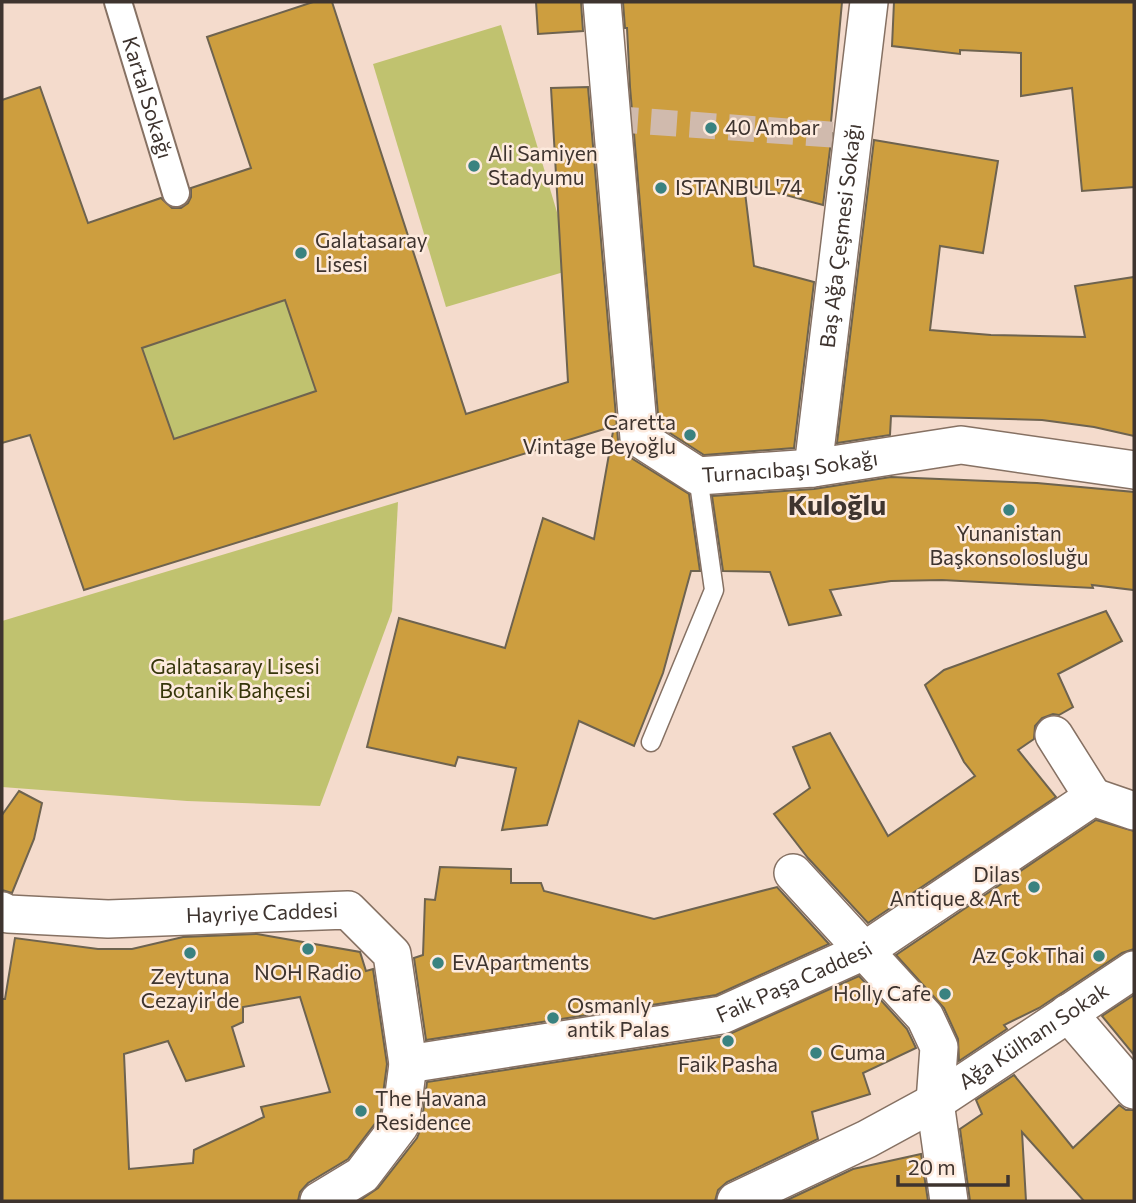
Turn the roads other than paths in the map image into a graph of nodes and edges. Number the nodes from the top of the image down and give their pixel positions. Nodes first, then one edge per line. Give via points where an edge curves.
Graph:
1 (118, 2) edge
2 (602, 2) edge
3 (869, 2) edge
4 (176, 193) dead end
5 (813, 468) junction
6 (1134, 470) edge
7 (698, 475) junction
8 (1054, 735) dead end
9 (651, 742) dead end
10 (1093, 797) junction
11 (1134, 811) edge
12 (793, 873) dead end
13 (2, 911) edge
14 (864, 951) junction
15 (1134, 970) edge
16 (1068, 1013) junction
17 (408, 1064) junction
18 (1134, 1090) edge
19 (935, 1102) junction
20 (319, 1201) edge
21 (736, 1201) edge
22 (948, 1201) edge

1 - 4 street, Kartal Sokağı
2 - 7 street, Turnacıbaşı Sokağı via 639,438
3 - 5 street, Baş Ağa Çeşmesi Sokağı
5 - 6 street, Turnacıbaşı Sokağı via 961,445
5 - 7 street, Turnacıbaşı Sokağı
7 - 9 lane via 714,590
8 - 10 street
10 - 11 street
10 - 14 street, Faik Paşa Caddesi
12 - 14 street
13 - 17 street, Hayriye Caddesi via 108,919 348,910 393,954
14 - 17 street, Faik Paşa Caddesi via 722,1014
14 - 19 street via 925,1017 939,1047
15 - 16 street, Ağa Külhanı Sokak
16 - 18 street
16 - 19 street, Ağa Külhanı Sokak
17 - 20 street, Hayriye Caddesi via 401,1125 362,1175
19 - 21 street, Ağa Külhanı Sokak
19 - 22 street

